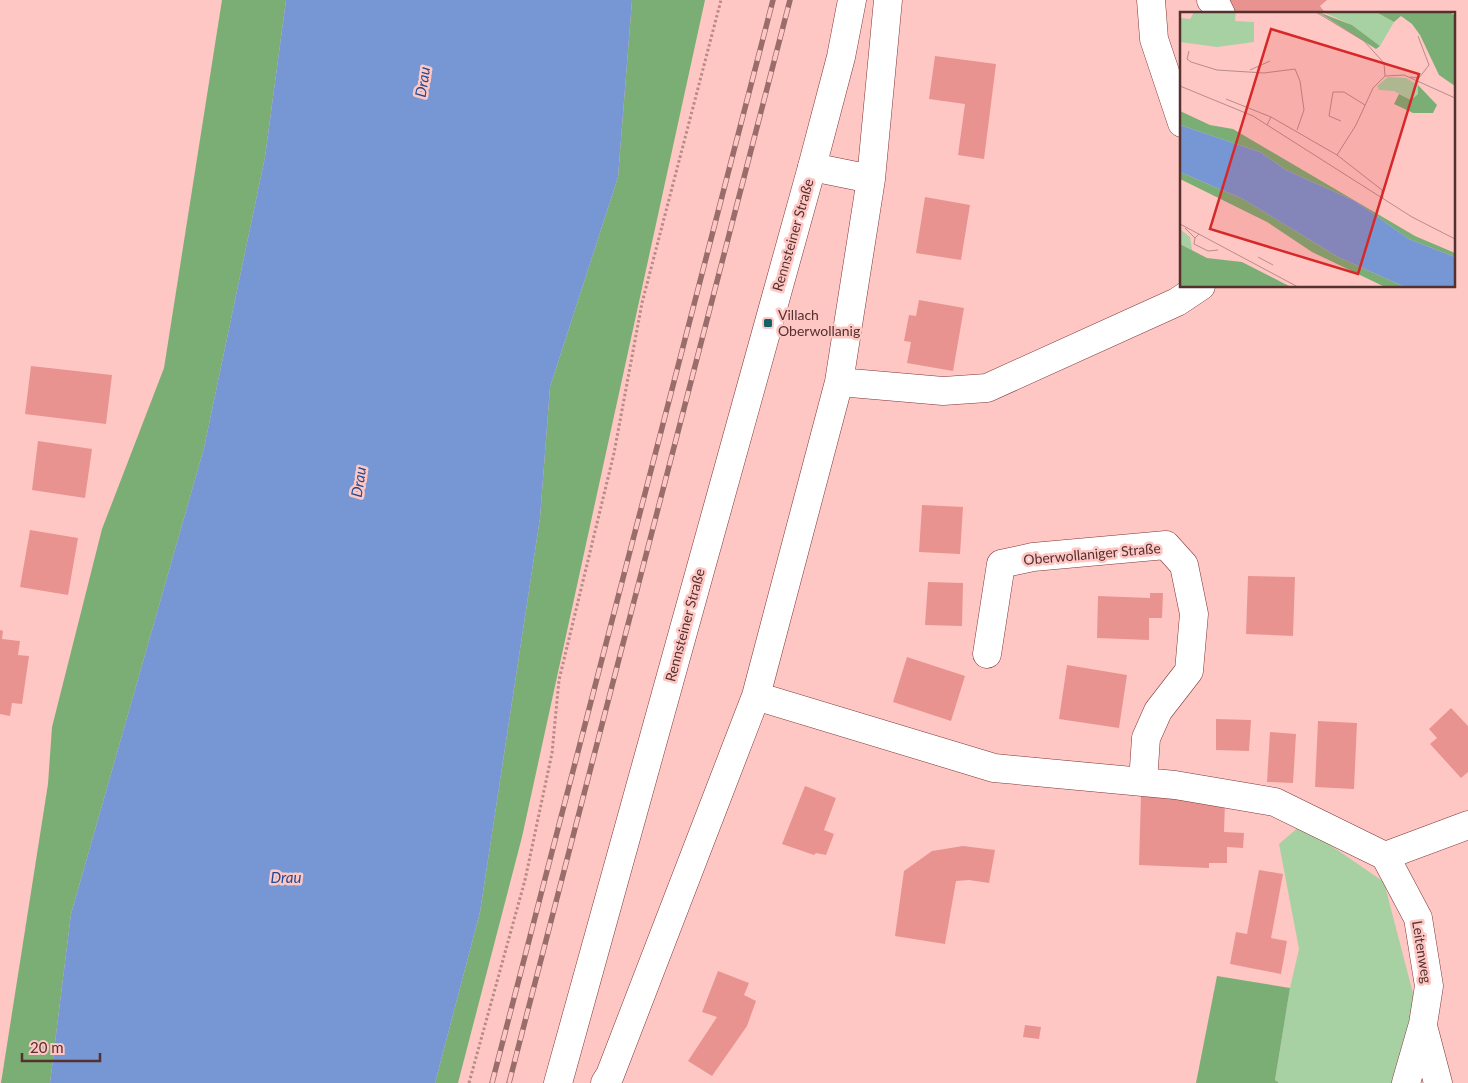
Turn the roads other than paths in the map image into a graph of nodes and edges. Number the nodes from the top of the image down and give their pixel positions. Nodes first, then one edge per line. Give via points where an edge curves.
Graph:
1 (852, 0) edge
2 (888, 0) edge
3 (1150, 0) edge
4 (1210, 0) edge
5 (1220, 12) edge
6 (1180, 117) edge
7 (812, 167) junction
8 (871, 179) junction
9 (1198, 288) edge
10 (839, 382) junction
11 (987, 654) dead end
12 (756, 696) junction
13 (1143, 782) junction
14 (1468, 825) edge
15 (1385, 856) junction
16 (1423, 1024) junction
17 (558, 1083) edge
18 (605, 1083) edge
19 (1406, 1083) edge
20 (1438, 1083) edge

1 - 7 street, Rennsteiner Straße via 841,57
2 - 8 street
3 - 6 street via 1154,39
4 - 5 street
7 - 8 street, Rennsteiner Straße
7 - 17 street, Rennsteiner Straße
8 - 10 street
9 - 10 street via 1177,302 988,388 944,391
10 - 12 street
11 - 13 street, Oberwollaniger Straße via 1001,564 1033,557 1166,545 1184,565 1194,614 1189,671 1158,711 1146,738
12 - 13 street via 994,768
12 - 18 street
13 - 15 street via 1275,802
14 - 15 street
15 - 16 street, Leitenweg via 1418,918 1429,986
16 - 19 street, Leitenweg
16 - 20 street

